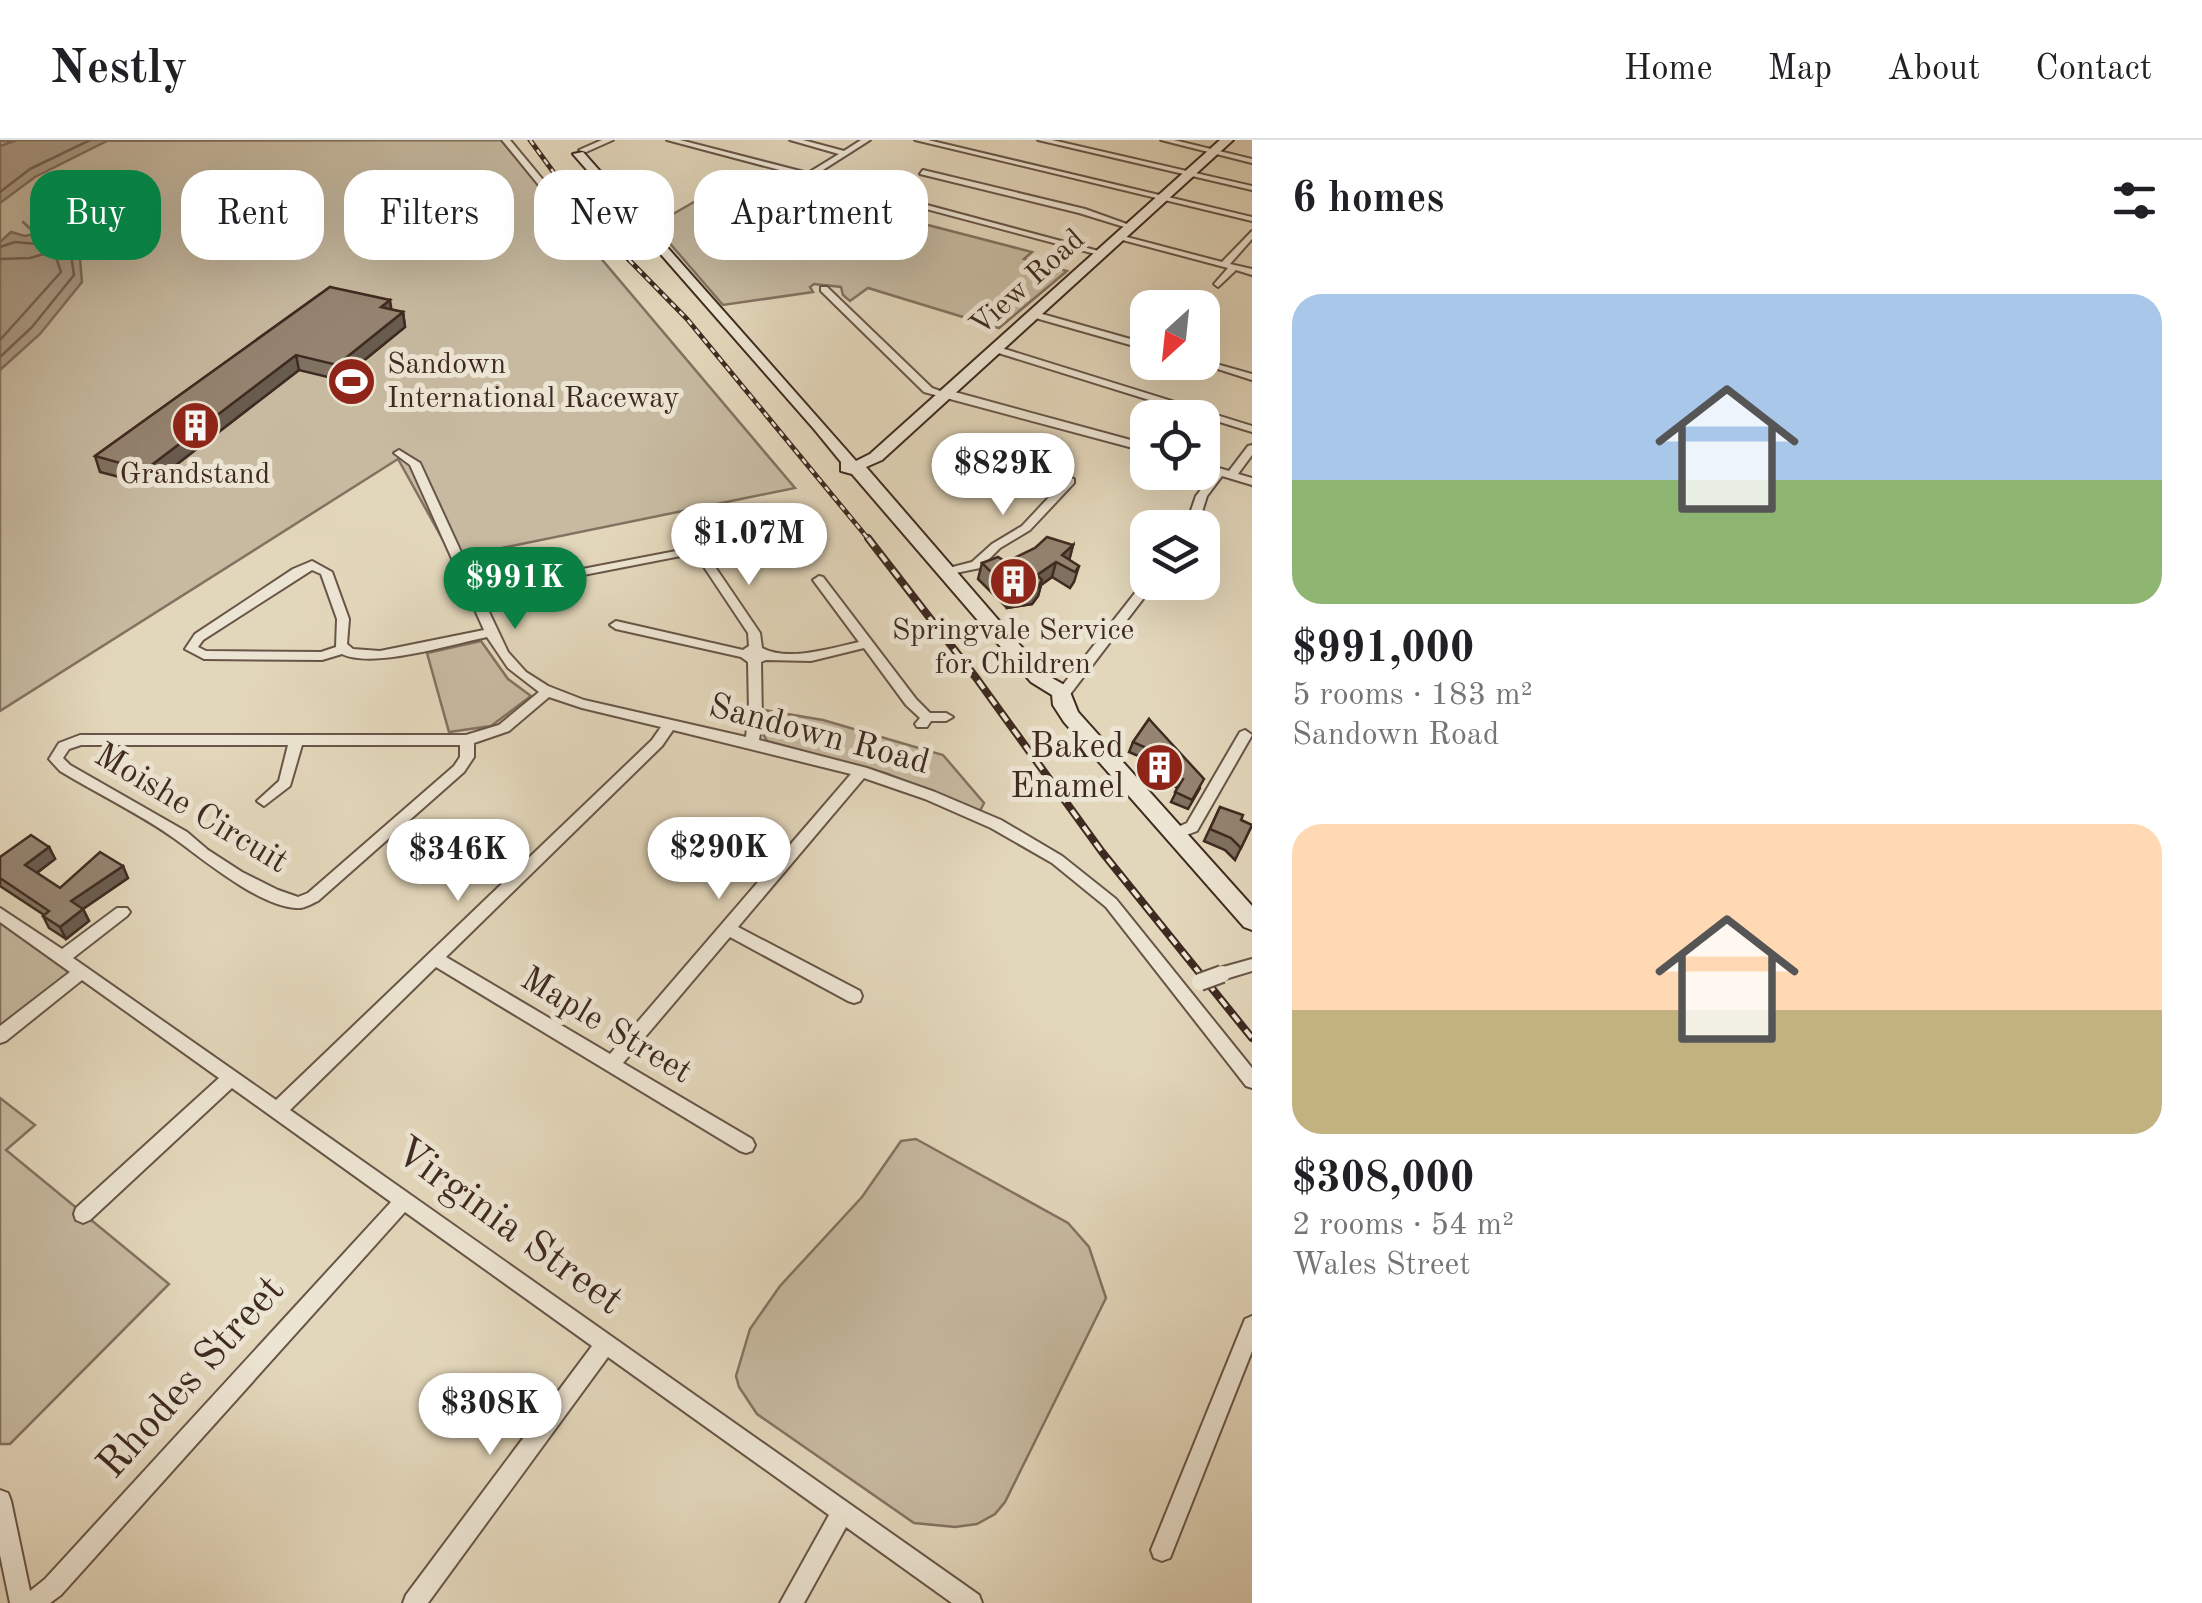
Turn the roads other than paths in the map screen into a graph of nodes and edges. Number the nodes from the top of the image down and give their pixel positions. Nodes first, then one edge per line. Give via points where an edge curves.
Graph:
1 (506, 140) edge
2 (609, 140) edge
3 (670, 140) edge
4 (794, 140) edge
5 (866, 140) edge
6 (919, 140) edge
7 (1042, 140) edge
8 (1165, 140) edge
9 (1227, 140) edge
10 (576, 149) edge
11 (1214, 152) junction
12 (845, 153) junction
13 (1252, 161) edge
14 (786, 170) edge
15 (818, 170) edge
16 (534, 173) edge
17 (928, 173) edge
18 (1189, 174) junction
19 (1252, 188) edge
20 (1162, 198) junction
21 (928, 207) edge
22 (1252, 219) edge
23 (1130, 227) junction
24 (1252, 234) edge
25 (1118, 238) junction
26 (1102, 253) junction
27 (1229, 266) junction
28 (1252, 272) edge
29 (1218, 284) dead end
30 (824, 289) dead end
31 (1034, 315) junction
32 (1130, 342) edge
33 (995, 350) junction
34 (1220, 368) edge
35 (1252, 377) edge
36 (945, 395) junction
37 (1252, 429) edge
38 (1130, 443) edge
39 (1252, 448) edge
40 (400, 452) dead end
41 (857, 466) junction
42 (1220, 472) edge
43 (1226, 474) junction
44 (1070, 481) dead end
45 (1252, 482) edge
46 (1197, 510) edge
47 (798, 526) dead end
48 (697, 552) junction
49 (945, 573) junction
50 (819, 578) dead end
51 (474, 593) junction
52 (1136, 600) edge
53 (612, 624) dead end
54 (492, 632) junction
55 (866, 644) junction
56 (342, 649) junction
57 (755, 655) junction
58 (547, 692) junction
59 (1062, 694) junction
60 (946, 718) dead end
61 (669, 725) junction
62 (1245, 735) dead end
63 (296, 740) junction
64 (467, 740) junction
65 (751, 744) junction
66 (862, 771) junction
67 (264, 801) dead end
68 (1176, 834) junction
69 (122, 912) dead end
70 (0, 914) edge
71 (1252, 921) edge
72 (727, 928) junction
73 (63, 958) junction
74 (435, 958) junction
75 (1252, 965) edge
76 (82, 971) junction
77 (1180, 988) junction
78 (854, 996) dead end
79 (0, 1036) edge
80 (612, 1064) junction
81 (232, 1077) junction
82 (1252, 1081) edge
83 (278, 1110) junction
84 (746, 1145) dead end
85 (404, 1200) junction
86 (83, 1214) dead end
87 (1252, 1326) edge
88 (606, 1344) junction
89 (0, 1501) edge
90 (843, 1512) junction
91 (1162, 1550) dead end
92 (21, 1603) edge
93 (32, 1603) edge
94 (414, 1603) edge
95 (791, 1603) edge
96 (971, 1603) edge

1 - 16 street
2 - 10 street
3 - 14 street
4 - 12 street
5 - 12 street
6 - 20 street
7 - 18 street
8 - 11 street
9 - 11 main road, View Road
10 - 41 main road
11 - 13 street
11 - 18 main road, View Road
12 - 15 street
17 - 23 street
18 - 19 street
18 - 20 main road, View Road
20 - 22 street
20 - 23 main road, View Road
21 - 26 street
23 - 25 main road, View Road
24 - 27 street
25 - 26 main road, View Road
25 - 27 street
26 - 31 main road, View Road
27 - 28 street
27 - 29 street
30 - 36 street via 928,390
31 - 32 street
31 - 33 main road, View Road
33 - 36 main road, View Road
33 - 37 street
34 - 35 street
36 - 38 street
36 - 41 main road, View Road
39 - 43 street
40 - 51 street, Sandown Road via 415,463
41 - 49 main road
42 - 43 street
43 - 45 street
43 - 46 street
44 - 49 street via 1026,528 976,564
47 - 48 street
48 - 51 street
48 - 57 street via 754,633
49 - 59 main road via 1040,680
50 - 55 street
51 - 54 street, Sandown Road
52 - 59 street
53 - 57 street
54 - 56 street via 380,655
54 - 58 street, Sandown Road via 510,665
55 - 57 street via 811,657
55 - 60 street via 924,721
56 - 56 street via 343,619 326,572 312,566 192,646 204,655 322,656
57 - 65 street via 759,716
58 - 61 street, Sandown Road
58 - 64 street, Moishe Circuit via 504,728
59 - 68 main road via 1072,717
61 - 65 street, Sandown Road
61 - 74 street
62 - 68 street via 1192,827
63 - 64 street, Moishe Circuit
63 - 64 street, Moishe Circuit via 80,740 64,746 56,759 246,882 299,903 460,769
63 - 67 street via 285,783
65 - 66 street, Sandown Road
66 - 72 street
66 - 77 street, Sandown Road via 976,816 1084,880
68 - 71 main road
69 - 73 street
70 - 73 street, Virginia Street
72 - 78 street
72 - 80 street
73 - 76 street, Virginia Street
74 - 80 street, Maple Street
74 - 83 street
75 - 77 street, bridge
76 - 79 street
76 - 81 street, Virginia Street
77 - 82 street, Sandown Road
80 - 84 street, Maple Street
81 - 83 street, Virginia Street
81 - 86 street
83 - 85 street, Virginia Street
85 - 88 street, Virginia Street
85 - 93 street, Rhodes Street
87 - 91 street
88 - 90 street, Virginia Street
88 - 94 street
89 - 92 street
90 - 95 street
90 - 96 street, Virginia Street

